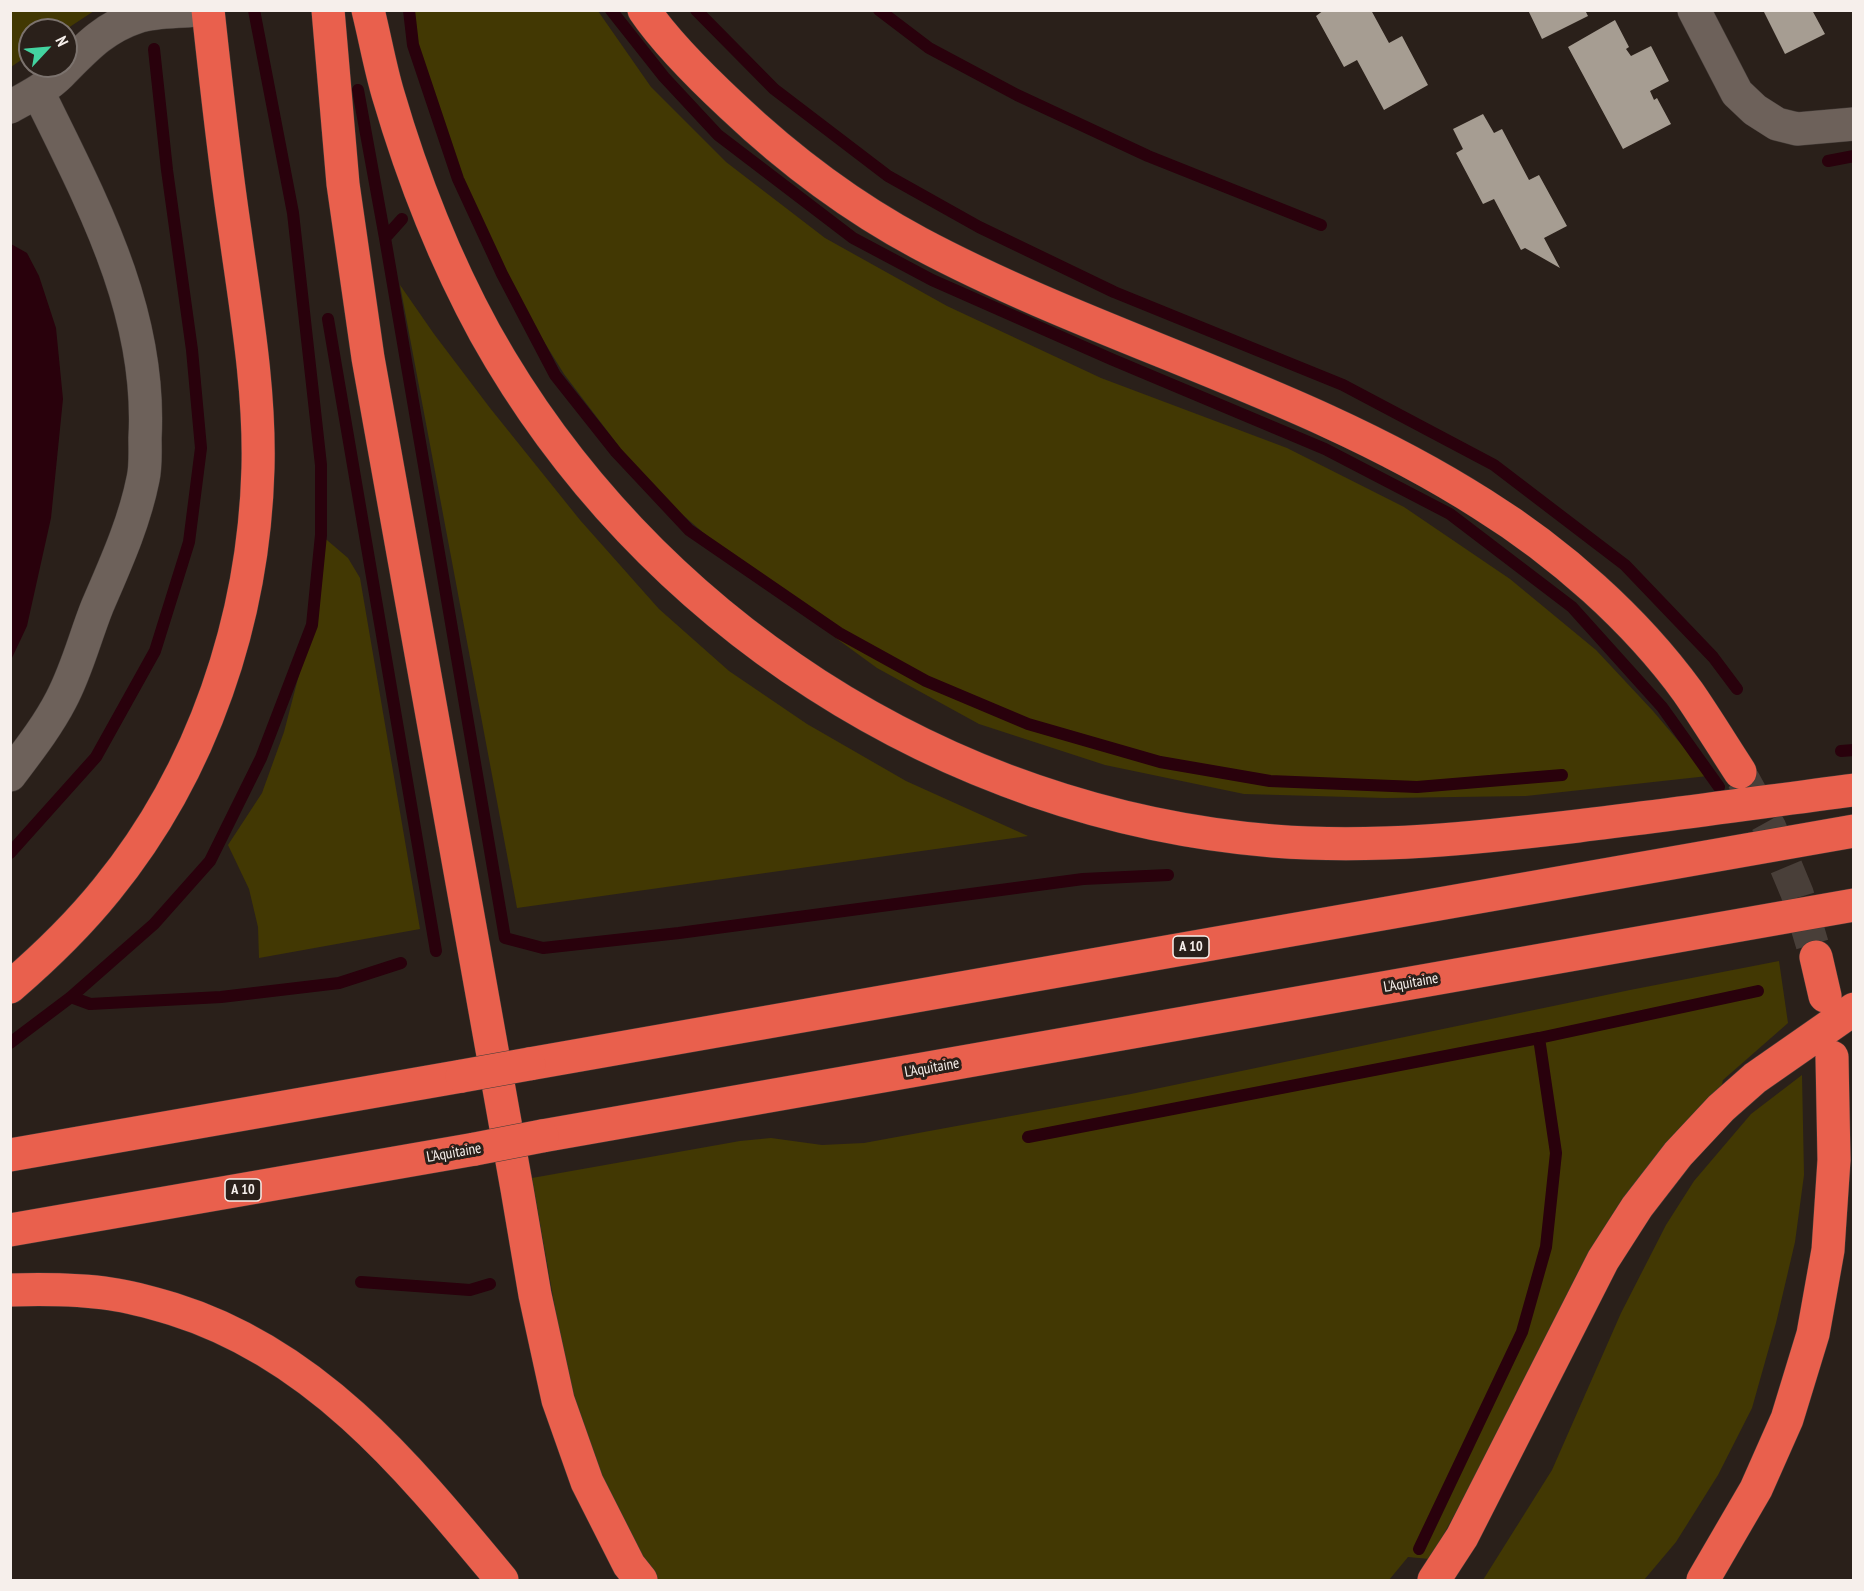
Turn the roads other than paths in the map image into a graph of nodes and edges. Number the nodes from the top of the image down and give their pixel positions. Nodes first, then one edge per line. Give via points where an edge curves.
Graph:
1 (196, 10) edge
2 (208, 10) edge
3 (328, 10) edge
4 (368, 10) edge
5 (644, 10) edge
6 (1694, 10) edge
7 (24, 100) edge
8 (1854, 124) edge
9 (1740, 772) tunnel mouth
10 (10, 775) edge
11 (1854, 790) edge
12 (1854, 831) edge
13 (1854, 905) edge
14 (1816, 957) tunnel mouth
15 (10, 987) edge
16 (1839, 1003) edge
17 (1832, 1057) dead end
18 (10, 1155) edge
19 (10, 1230) edge
20 (10, 1290) edge
21 (501, 1581) edge
22 (640, 1581) edge
23 (1434, 1581) edge
24 (1703, 1581) edge

1 - 7 street via 139,16 115,26 94,39 59,75
2 - 15 highway via 256,402 254,535 243,598 225,668 205,723 156,820 107,889 53,949
3 - 22 highway via 343,184 368,358 535,1295 558,1400 587,1482
4 - 11 highway via 386,91 414,175 446,252 484,331 525,399 569,459 631,531 741,632 804,678 908,738 1044,795 1117,816 1191,832 1274,841 1414,843 1488,837
5 - 9 highway via 706,82 771,143 843,197 917,242 1008,287 1346,429 1420,466 1544,546 1645,640 1686,691
6 - 8 street via 1737,93 1755,110 1777,124 1797,129
7 - 10 street via 87,192 115,258 142,357 147,407 144,477 132,525 61,700
12 - 18 highway, A 10, bridge
13 - 19 highway, L'Aquitaine / A 10, bridge
14 - 16 highway
16 - 23 highway via 1721,1108 1678,1154 1637,1207 1603,1260 1462,1537
17 - 24 highway via 1834,1171 1828,1250 1813,1334 1787,1419 1756,1489
20 - 21 highway via 101,1293 143,1301 200,1318 259,1346 309,1378 391,1451

